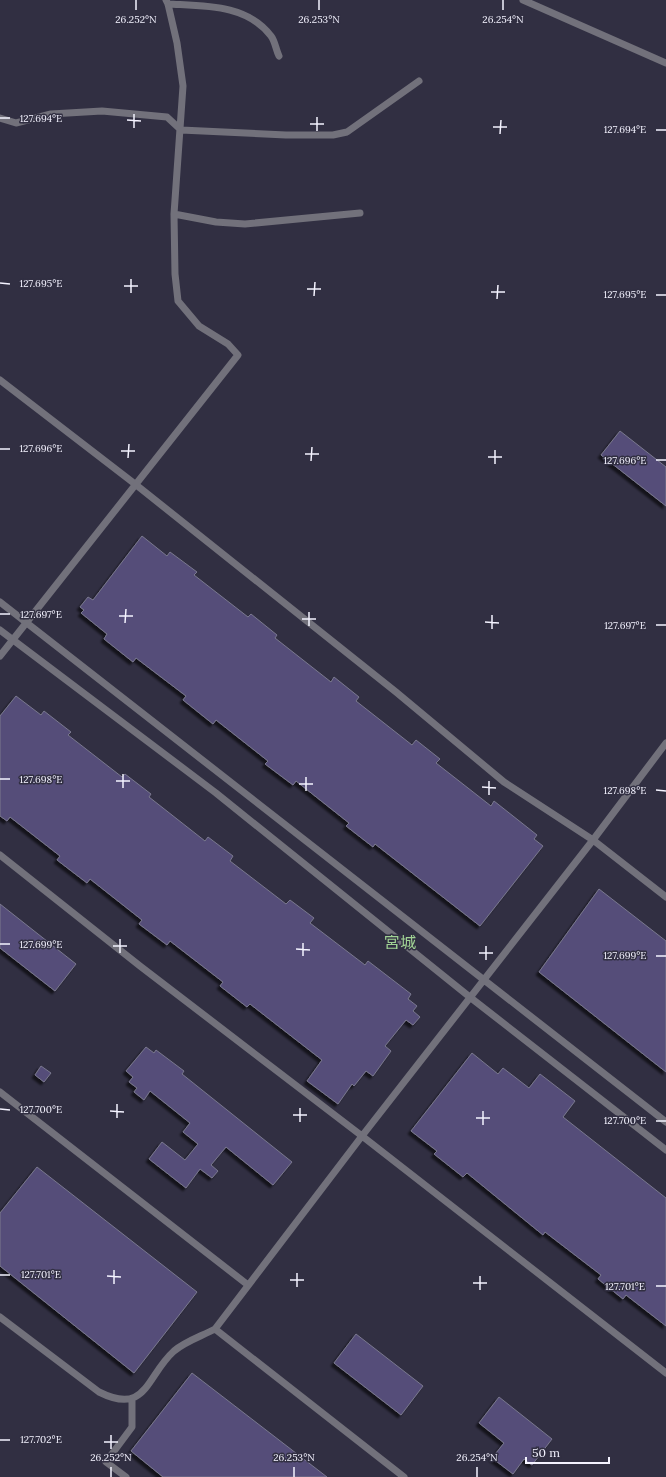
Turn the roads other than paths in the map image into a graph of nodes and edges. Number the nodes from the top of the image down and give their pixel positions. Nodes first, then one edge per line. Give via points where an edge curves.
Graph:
1 (523, 0) edge
2 (167, 2) edge
3 (279, 56) dead end
4 (666, 63) edge
5 (419, 81) dead end
6 (0, 118) edge
7 (181, 130) junction
8 (360, 213) dead end
9 (174, 214) junction
10 (0, 380) edge
11 (135, 484) junction
12 (0, 602) edge
13 (26, 622) junction
14 (0, 630) edge
15 (12, 640) junction
16 (0, 656) edge
17 (666, 743) edge
18 (593, 840) junction
19 (0, 854) edge
20 (666, 897) edge
21 (484, 981) junction
22 (471, 998) junction
23 (0, 1092) edge
24 (666, 1122) edge
25 (362, 1136) junction
26 (666, 1150) edge
27 (248, 1285) junction
28 (0, 1316) edge
29 (215, 1329) junction
30 (666, 1373) edge
31 (132, 1399) junction
32 (126, 1477) edge
33 (404, 1477) edge

1 - 4 lane
2 - 3 lane via 218,6 254,19 272,37
2 - 7 lane via 177,43 183,86
5 - 7 lane via 347,132 333,135
6 - 7 lane via 16,123 51,114 102,111 167,117
7 - 9 lane
8 - 9 lane via 245,224 216,222
9 - 11 lane via 178,301 199,326 228,344 238,356
10 - 11 lane
11 - 13 lane
11 - 18 lane via 396,692 504,782
12 - 13 lane
13 - 15 lane
13 - 21 lane
14 - 15 lane
15 - 16 lane
15 - 22 lane via 216,793
17 - 18 lane
18 - 20 lane
18 - 21 lane
19 - 25 lane via 146,971
21 - 22 lane
21 - 24 lane
22 - 25 lane
22 - 26 lane
23 - 27 lane
25 - 27 lane
25 - 30 lane
27 - 29 lane
28 - 31 lane via 99,1392 115,1400
29 - 31 lane via 185,1343 173,1352 143,1391
29 - 33 lane
31 - 32 lane via 132,1427 106,1462

